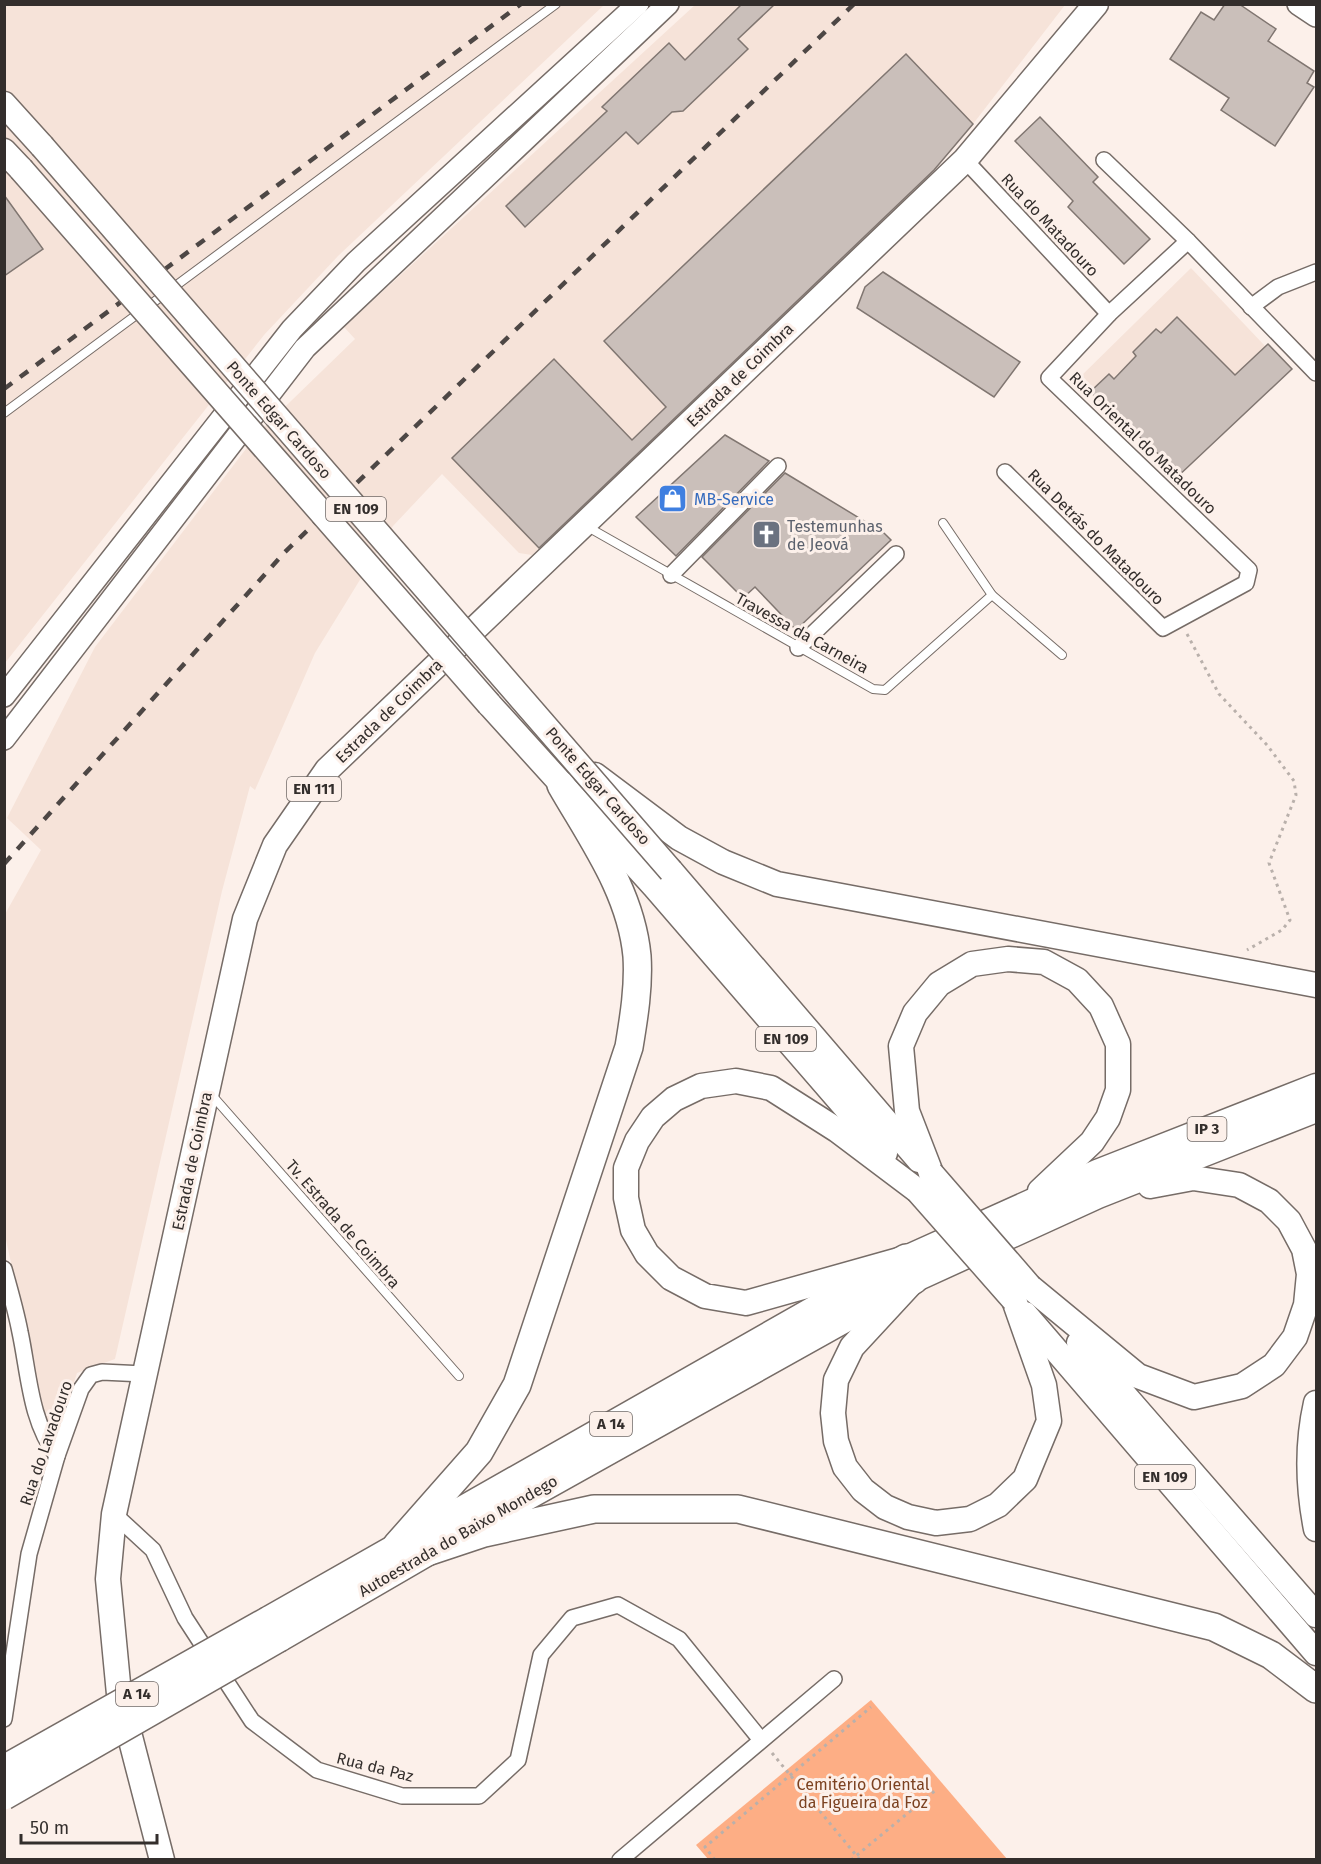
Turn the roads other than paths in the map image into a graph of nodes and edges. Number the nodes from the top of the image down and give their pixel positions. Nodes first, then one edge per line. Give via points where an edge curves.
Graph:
1 (556, 4) edge
2 (638, 4) edge
3 (668, 4) edge
4 (1096, 4) edge
5 (1298, 4) edge
6 (1317, 16) edge
7 (4, 104) edge
8 (4, 151) edge
9 (965, 160) junction
10 (1104, 160) dead end
11 (1188, 241) junction
12 (1317, 272) edge
13 (1251, 307) junction
14 (1109, 314) junction
15 (1317, 373) edge
16 (4, 413) edge
17 (778, 466) dead end
18 (1005, 472) dead end
19 (943, 523) dead end
20 (584, 525) junction
21 (896, 554) dead end
22 (1249, 570) joint
23 (670, 575) junction
24 (992, 595) junction
25 (798, 648) junction
26 (1062, 655) dead end
27 (4, 696) edge
28 (4, 739) edge
29 (579, 763) junction
30 (561, 785) junction
31 (663, 879) junction
32 (1317, 985) edge
33 (1317, 1086) edge
34 (207, 1090) junction
35 (1317, 1110) edge
36 (924, 1182) junction
37 (1098, 1196) junction
38 (1029, 1202) junction
39 (4, 1269) edge
40 (910, 1269) junction
41 (1022, 1294) junction
42 (144, 1374) junction
43 (459, 1376) dead end
44 (1317, 1403) edge
45 (57, 1456) junction
46 (114, 1514) junction
47 (1317, 1528) edge
48 (398, 1545) junction
49 (427, 1552) junction
50 (1317, 1615) edge
51 (274, 1629) junction
52 (1317, 1653) edge
53 (834, 1678) dead end
54 (1317, 1689) edge
55 (4, 1719) edge
56 (761, 1740) junction
57 (4, 1769) edge
58 (4, 1796) edge
59 (162, 1860) edge
60 (620, 1860) edge

1 - 16 lane
2 - 27 main road via 356,262 292,329
3 - 28 main road via 305,348
4 - 9 main road, Estrada de Coimbra / EN 111
5 - 6 main road
7 - 29 main road, Ponte Edgar Cardoso / EN 109, bridge
8 - 30 main road, Ponte Edgar Cardoso / EN 109, bridge
9 - 14 street, Rua do Matadouro
9 - 20 main road, Estrada de Coimbra / EN 111
10 - 11 street
11 - 13 street
11 - 14 street
12 - 13 street via 1278,287
13 - 15 street
14 - 22 street, Rua Oriental do Matadouro via 1049,378
17 - 23 street
18 - 22 street, Rua Detrás do Matadouro via 1163,628 1246,583
19 - 24 lane
20 - 23 lane, Travessa da Carneira
20 - 34 main road, Estrada de Coimbra / EN 111 via 327,770 275,845 245,919
21 - 25 street
23 - 25 lane, Travessa da Carneira
24 - 25 lane, Travessa da Carneira via 885,690 873,689
24 - 26 lane
29 - 31 main road, Ponte Edgar Cardoso / EN 109, bridge
29 - 32 main road, bridge via 679,838 723,862 777,884
30 - 31 main road, Ponte Edgar Cardoso / EN 109
30 - 48 highway via 618,885 631,920 637,957 629,1047 517,1385 478,1452
31 - 36 main road, EN 109
33 - 38 main road, IP 3
34 - 42 main road, Estrada de Coimbra / EN 111
34 - 43 lane, Tv. Estrada de Coimbra
35 - 37 main road, IP 3
36 - 38 main road via 907,1111 901,1046 915,1013 939,984 972,964 1008,959 1044,962 1077,980 1101,1006 1118,1044 1118,1090 1108,1118 1092,1142
36 - 40 main road via 771,1088 736,1081 701,1086 674,1099 653,1118 637,1141 626,1168 626,1198 633,1230 647,1254 671,1278 705,1296 746,1303
36 - 41 main road, EN 109, bridge
37 - 40 main road, IP 3
37 - 41 main road via 1193,1178 1239,1185 1269,1201 1289,1221 1304,1249 1307,1266 1306,1305 1295,1337 1274,1365 1242,1386 1194,1397 1138,1376
38 - 40 main road, IP 3
39 - 45 street via 44,1440
40 - 41 main road via 852,1347 836,1380 833,1413 836,1441 845,1467 863,1490 893,1510 936,1523 970,1519 998,1505 1025,1479 1049,1421
40 - 48 highway, Autoestrada do Baixo Mondego / A 14
40 - 49 highway, Autoestrada do Baixo Mondego / A 14
41 - 50 main road, EN 109
41 - 52 main road, EN 109
42 - 45 street, Rua do Lavadouro via 114,1371 91,1375 81,1389
42 - 46 main road, Estrada de Coimbra / EN 111
44 - 47 main road via 1310,1432 1312,1508
45 - 55 street, Rua do Lavadouro via 29,1554
46 - 56 street, Rua da Paz via 153,1550 185,1618 252,1721 317,1770 402,1796 479,1796 518,1760 541,1655 572,1618 618,1605 679,1639
46 - 59 main road, Estrada de Coimbra / EN 111 via 108,1579 119,1694
48 - 51 highway, Autoestrada do Baixo Mondego / A 14
49 - 51 highway, Autoestrada do Baixo Mondego / A 14
49 - 54 highway via 484,1533 594,1509 738,1509 1214,1627 1271,1655
51 - 57 highway, Autoestrada do Baixo Mondego / A 14, bridge
51 - 58 highway, Autoestrada do Baixo Mondego / A 14, bridge
53 - 56 street
56 - 60 street

